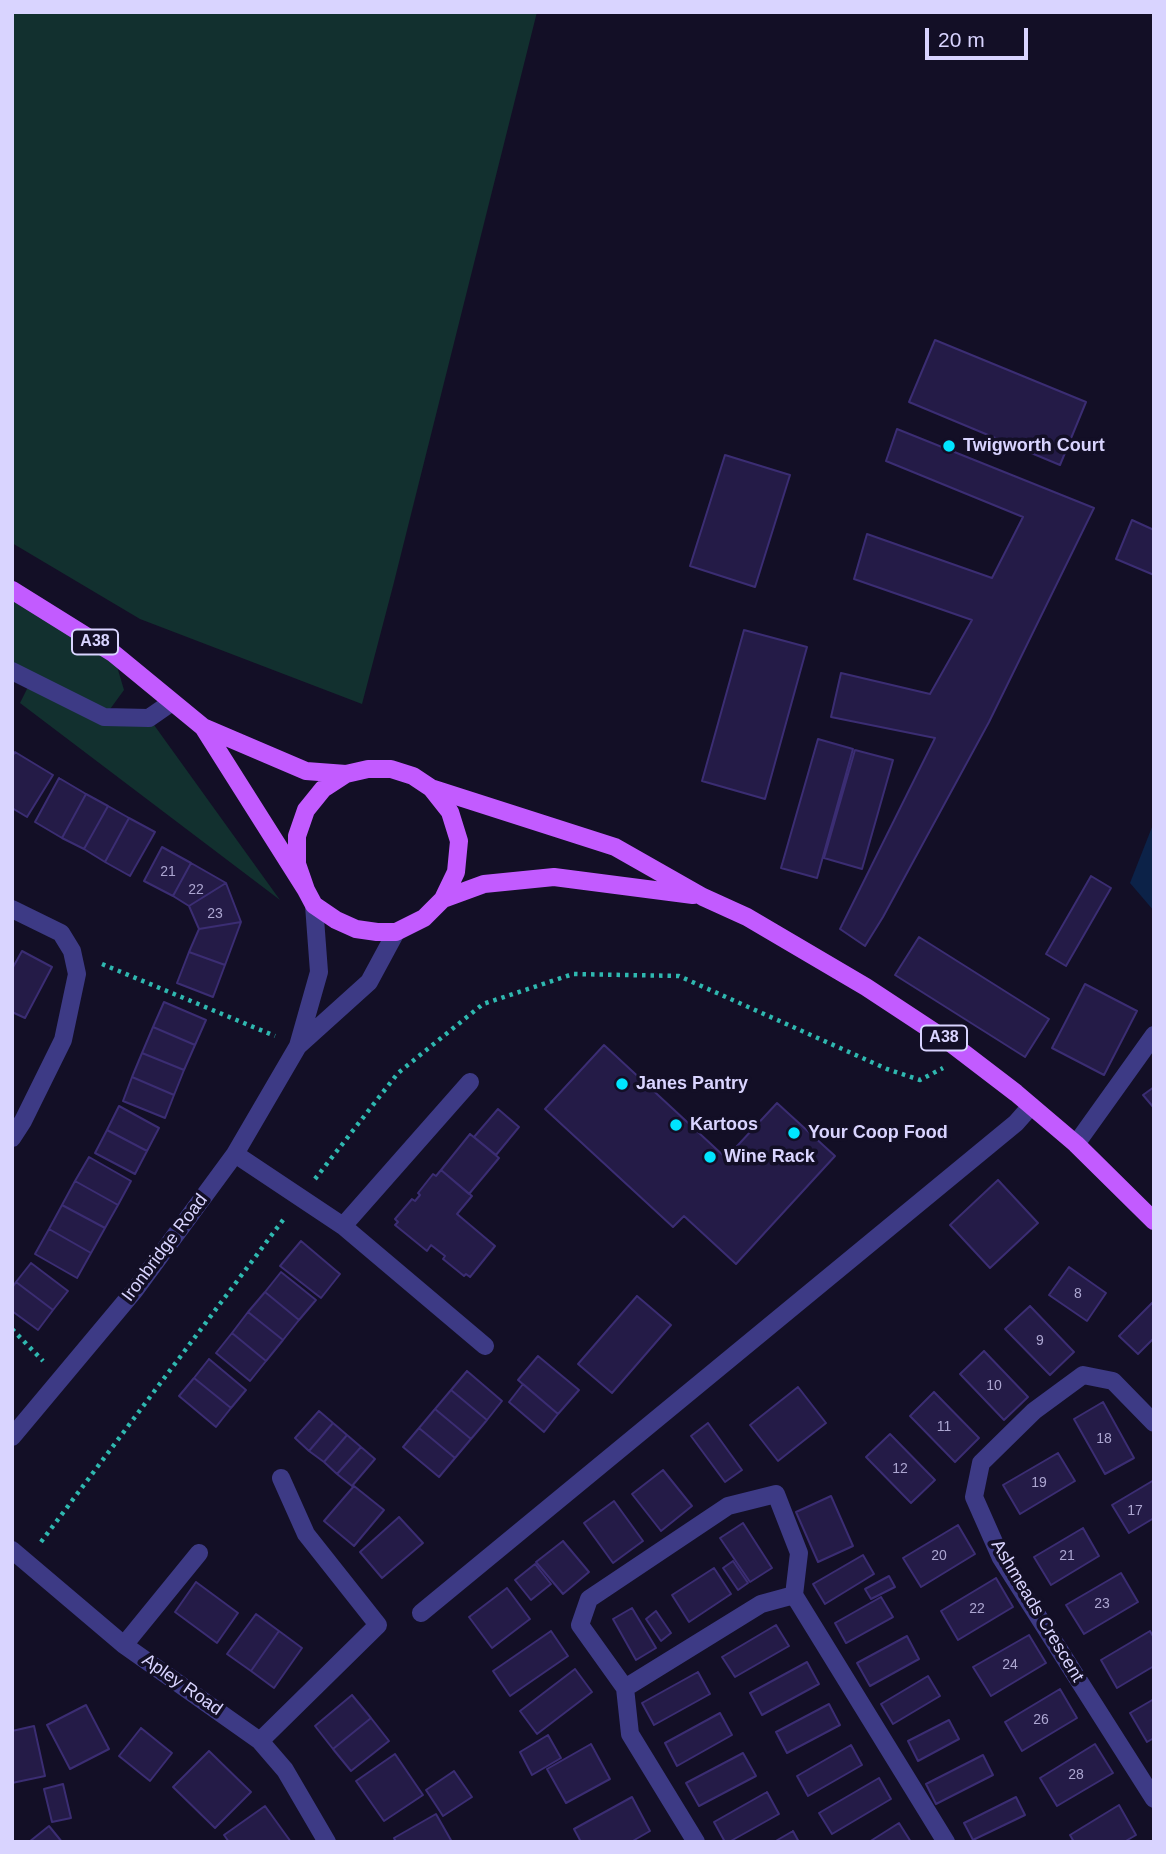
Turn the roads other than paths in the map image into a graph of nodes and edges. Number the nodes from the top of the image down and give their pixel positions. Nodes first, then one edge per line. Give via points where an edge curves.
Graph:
1 (12, 590) edge
2 (12, 671) edge
3 (172, 702) junction
4 (203, 727) junction
5 (346, 774) junction
6 (432, 789) junction
7 (703, 897) junction
8 (310, 898) junction
9 (443, 899) junction
10 (12, 909) edge
11 (396, 932) junction
12 (1154, 1035) edge
13 (298, 1046) junction
14 (470, 1082) dead end
15 (1031, 1106) junction
16 (12, 1138) edge
17 (1076, 1144) junction
18 (235, 1154) junction
19 (1154, 1221) edge
20 (342, 1226) junction
21 (485, 1346) dead end
22 (1154, 1423) edge
23 (12, 1437) edge
24 (281, 1478) dead end
25 (12, 1549) edge
26 (199, 1553) dead end
27 (794, 1595) junction
28 (421, 1613) dead end
29 (124, 1644) junction
30 (625, 1688) junction
31 (260, 1741) junction
32 (1154, 1800) edge
33 (327, 1842) edge
34 (696, 1842) edge
35 (946, 1842) edge

1 - 3 main road, A38 via 113,653
2 - 3 street via 104,717 149,718
3 - 4 main road, A38
4 - 5 main road, A38 via 306,771
4 - 8 main road, A38
5 - 6 main road, A38 via 368,768 391,769
5 - 8 main road, A38 via 323,789 306,810 297,836 297,864
6 - 7 main road, A38 via 615,847
6 - 9 main road, A38 via 450,812 459,841 456,872
7 - 9 main road, A38 via 554,877 484,884
7 - 15 main road, A38 via 747,917 866,987 948,1041
8 - 11 main road, A38 via 355,929
8 - 13 street, Ironbridge Road via 319,972
9 - 11 main road, A38 via 424,918
10 - 16 street via 61,933 72,951 77,974 64,1040
11 - 13 street, Ironbridge Road via 369,982
12 - 17 street
13 - 18 street, Ironbridge Road
14 - 20 street
15 - 17 main road, A38
15 - 28 street via 1006,1132
17 - 19 main road, A38
18 - 20 street
18 - 23 street, Ironbridge Road via 135,1290
20 - 21 street
22 - 32 street, Ashmeads Crescent via 1113,1381 1083,1375 1034,1411 981,1463 974,1497 1001,1558
24 - 31 street via 306,1534 378,1625
25 - 29 street, Apley Road
26 - 29 street
27 - 30 street via 761,1604
27 - 30 street via 799,1553 776,1494 728,1506 589,1599 580,1625
27 - 35 street
29 - 31 street, Apley Road
30 - 34 street via 630,1734
31 - 33 street, Apley Road via 285,1770

